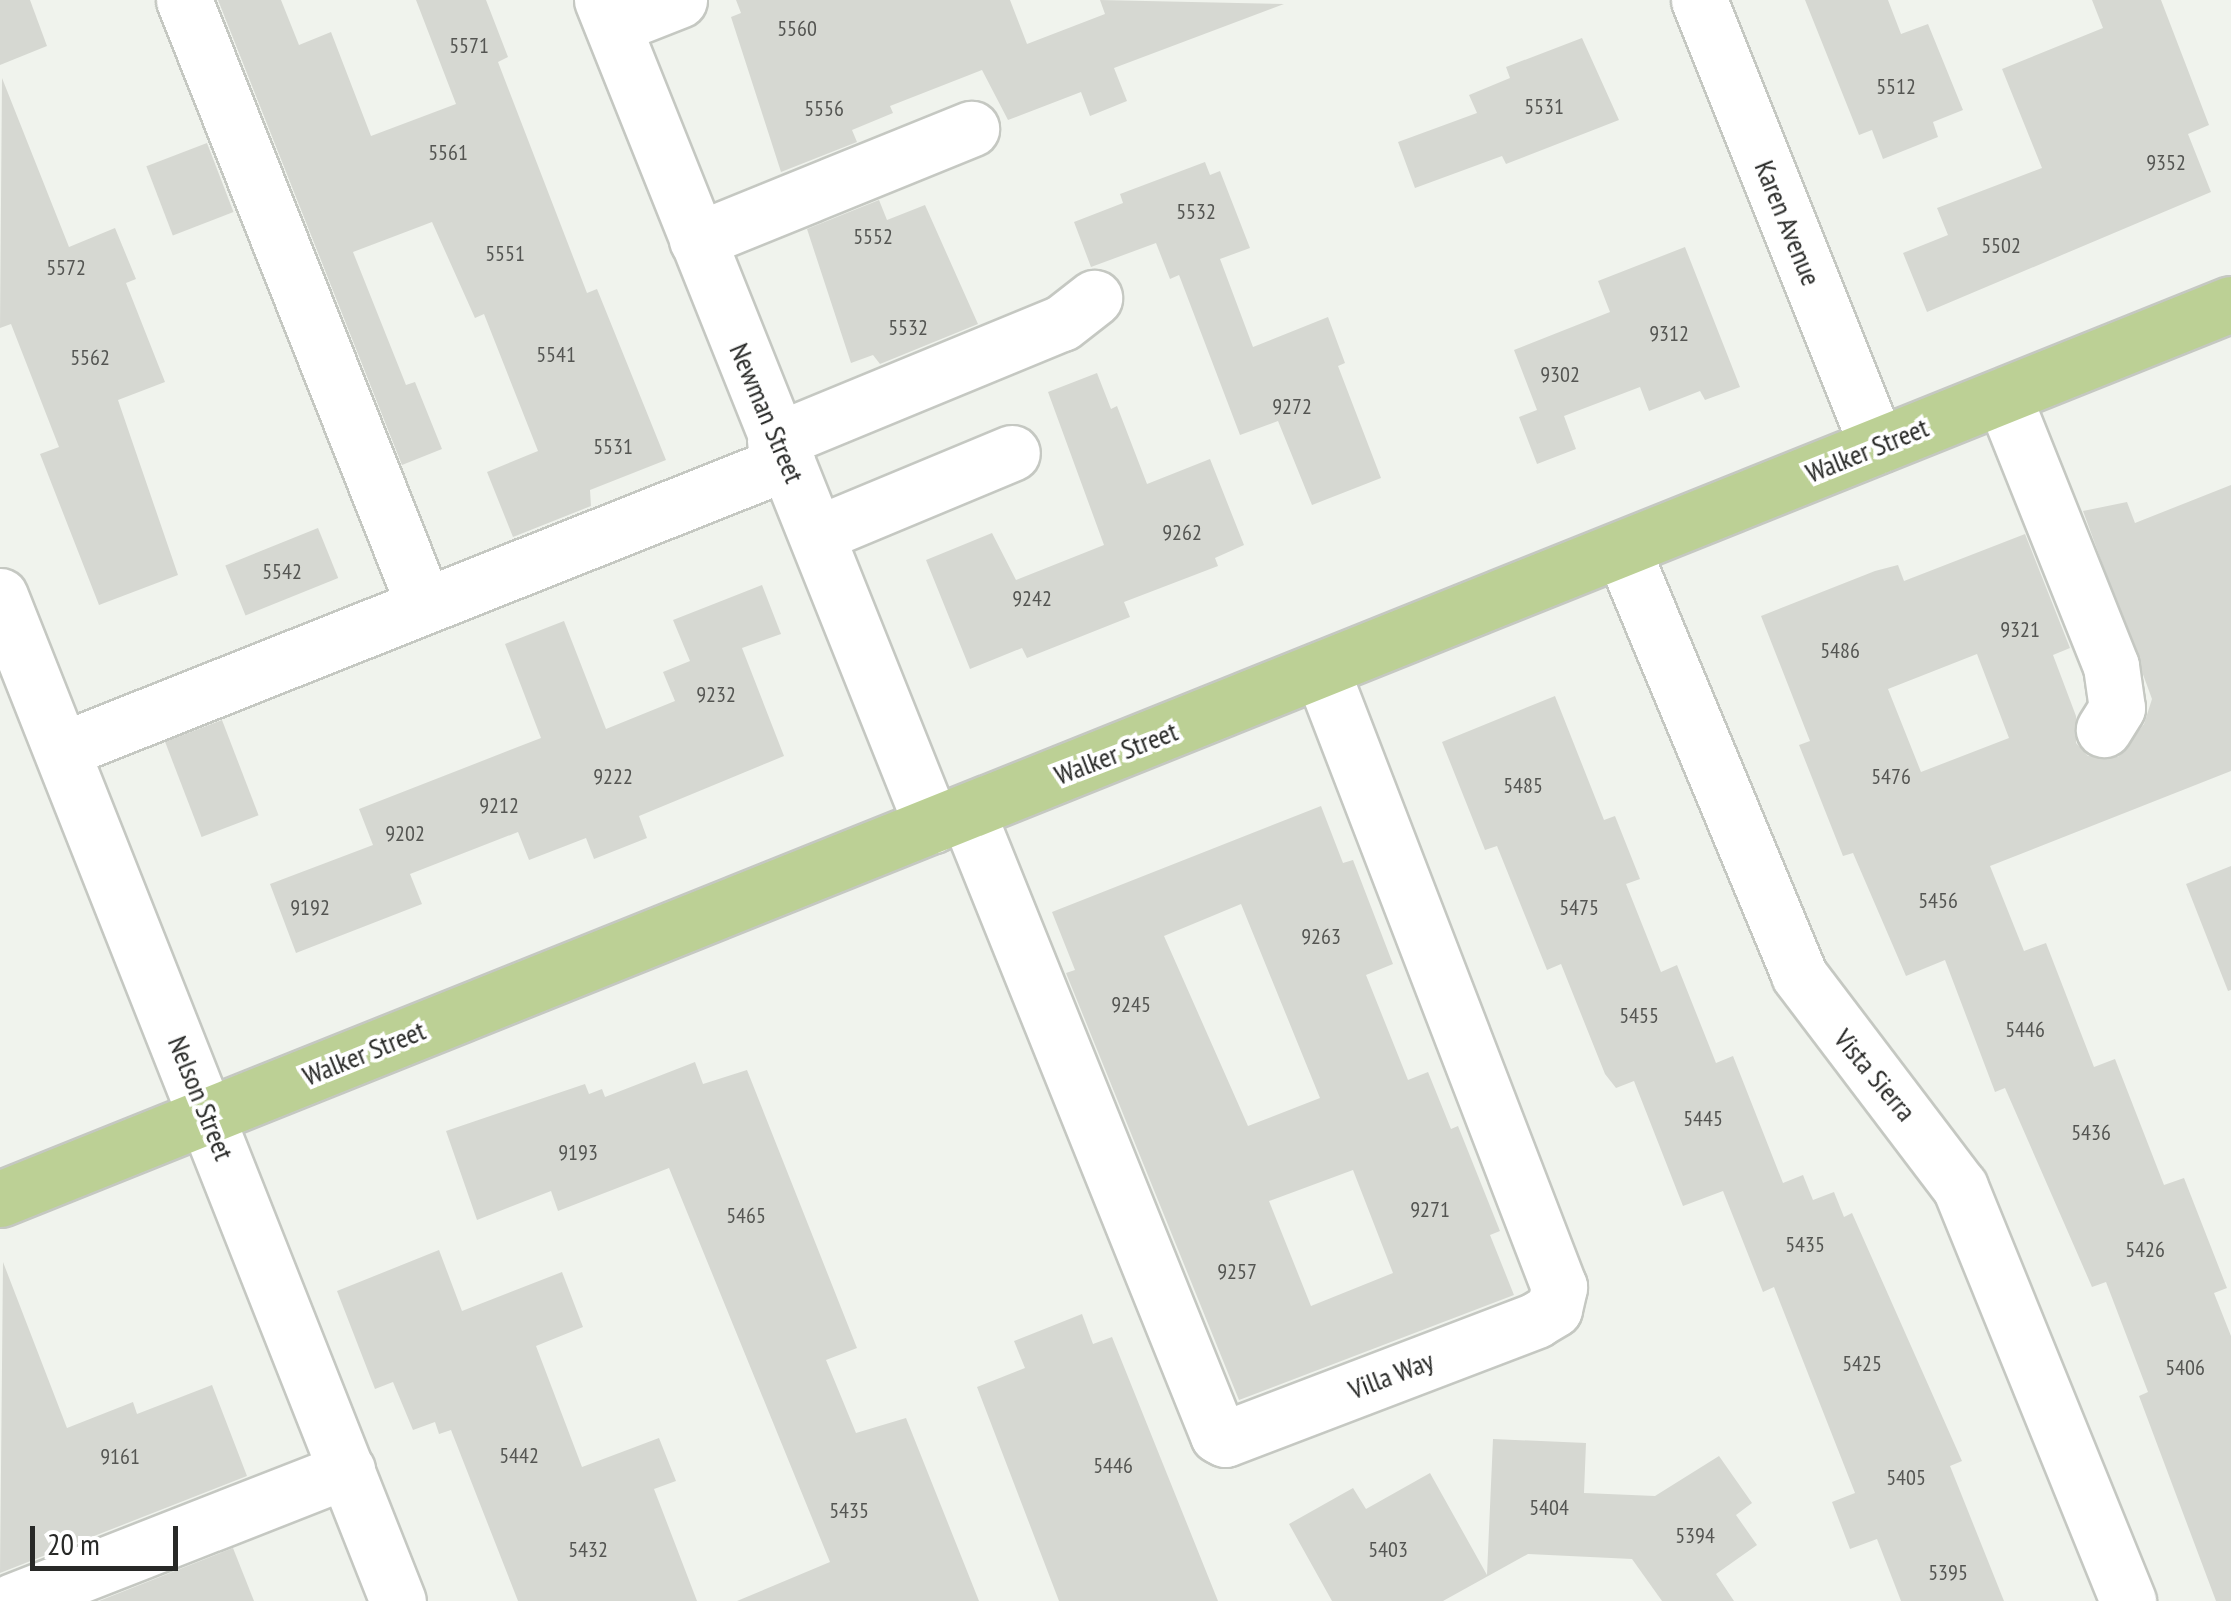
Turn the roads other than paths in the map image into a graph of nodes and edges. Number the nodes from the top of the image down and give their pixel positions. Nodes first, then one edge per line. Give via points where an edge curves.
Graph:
1 (184, 0) edge
2 (679, 0) edge
3 (1699, 0) edge
4 (608, 13) edge
5 (971, 129) dead end
6 (697, 240) junction
7 (1094, 298) dead end
8 (2231, 304) edge
9 (2002, 396) junction
10 (1877, 446) junction
11 (781, 451) junction
12 (1012, 453) dead end
13 (817, 534) junction
14 (1622, 548) junction
15 (0, 596) edge
16 (424, 606) junction
17 (1322, 672) junction
18 (2104, 728) dead end
19 (62, 750) junction
20 (949, 818) junction
21 (208, 1116) junction
22 (0, 1199) edge
23 (347, 1470) junction
24 (13, 1601) edge
25 (398, 1601) edge
26 (2128, 1601) edge

1 - 16 street
2 - 4 street
3 - 10 street, Karen Avenue
4 - 6 street, Newman Street
5 - 6 street
6 - 11 street, Newman Street
7 - 11 street via 1062,323
8 - 9 main road, Walker Street
9 - 10 main road, Walker Street
9 - 18 street via 2112,666 2117,708
10 - 14 main road, Walker Street
11 - 13 street, Newman Street
11 - 16 street
12 - 13 street
13 - 20 street, Newman Street
14 - 17 main road, Walker Street
14 - 26 street, Vista Sierra via 1798,975 1960,1187
15 - 19 street, Nelson Street
16 - 19 street
17 - 20 main road, Walker Street
17 - 20 street, Villa Way via 1559,1287 1554,1309 1536,1320 1225,1439 1218,1435
19 - 21 street, Nelson Street
20 - 21 main road, Walker Street
21 - 22 main road, Walker Street
21 - 23 street, Nelson Street
23 - 24 street
23 - 25 street, Nelson Street

